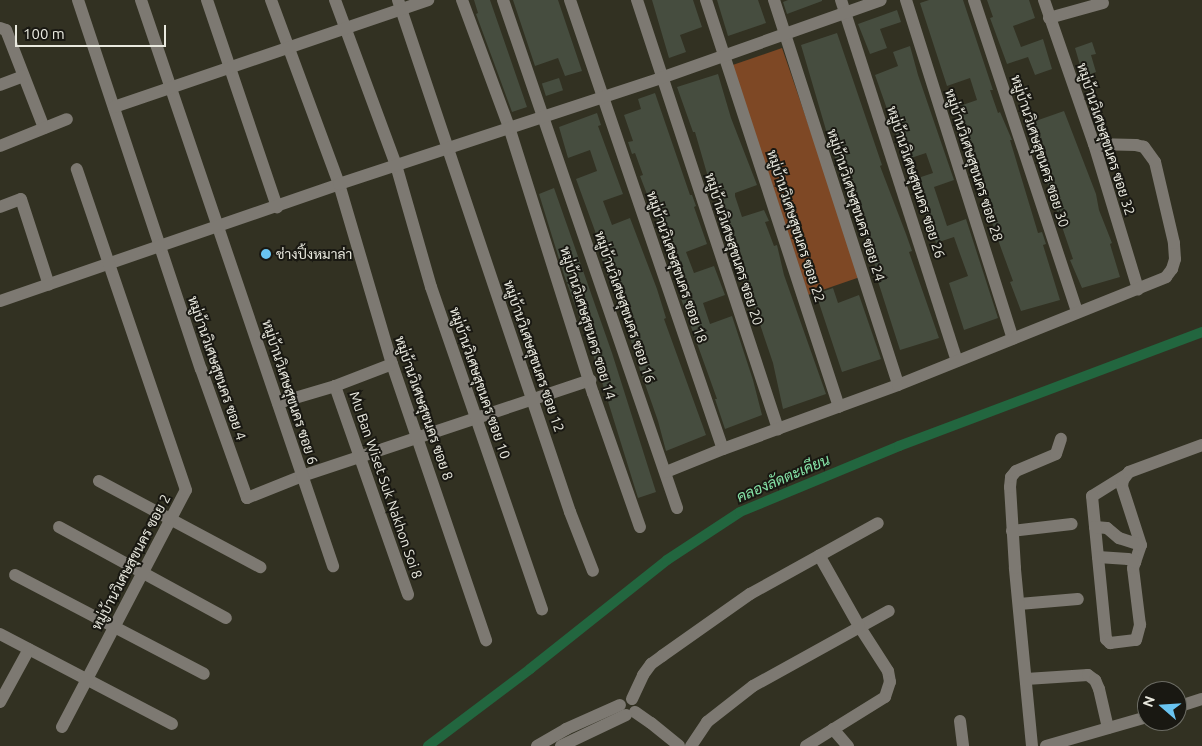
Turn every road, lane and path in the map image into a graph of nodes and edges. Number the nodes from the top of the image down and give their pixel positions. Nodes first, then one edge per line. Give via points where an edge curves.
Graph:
1 (78, 0) edge
2 (141, 0) edge
3 (207, 0) edge
4 (271, 0) edge
5 (335, 0) edge
6 (428, 0) edge
7 (462, 0) edge
8 (503, 0) edge
9 (570, 0) edge
10 (637, 0) edge
11 (706, 0) edge
12 (774, 0) edge
13 (881, 0) edge
14 (906, 0) edge
15 (974, 0) edge
16 (1044, 0) edge
17 (1103, 3) dead end
18 (400, 5) edge
19 (844, 6) edge
20 (1049, 18) junction
21 (0, 28) edge
22 (345, 30) junction
23 (786, 33) junction
24 (288, 48) junction
25 (725, 55) junction
26 (229, 68) junction
27 (23, 76) junction
28 (661, 78) junction
29 (0, 86) edge
30 (171, 88) junction
31 (604, 95) junction
32 (114, 107) junction
33 (544, 115) junction
34 (67, 119) dead end
35 (509, 127) junction
36 (44, 128) junction
37 (1094, 144) junction
38 (0, 146) edge
39 (448, 149) junction
40 (396, 165) junction
41 (77, 169) dead end
42 (339, 184) junction
43 (0, 207) edge
44 (277, 207) junction
45 (220, 227) junction
46 (161, 247) junction
47 (108, 265) junction
48 (49, 285) junction
49 (1138, 289) junction
50 (0, 301) edge
51 (1077, 312) junction
52 (1013, 339) junction
53 (957, 361) junction
54 (392, 364) junction
55 (590, 380) junction
56 (898, 385) junction
57 (336, 386) junction
58 (534, 400) junction
59 (278, 403) junction
60 (839, 407) junction
61 (475, 418) junction
62 (778, 429) junction
63 (418, 437) junction
64 (1062, 439) dead end
65 (1202, 445) edge
66 (723, 449) junction
67 (362, 456) junction
68 (666, 472) junction
69 (1126, 474) junction
70 (302, 476) junction
71 (99, 481) dead end
72 (677, 508) dead end
73 (171, 519) junction
74 (878, 523) dead end
75 (1072, 524) dead end
76 (1095, 526) junction
77 (640, 527) dead end
78 (59, 528) dead end
79 (1012, 531) junction
80 (1141, 545) junction
81 (819, 555) junction
82 (1098, 557) junction
83 (1135, 562) junction
84 (333, 566) dead end
85 (260, 567) dead end
86 (593, 571) dead end
87 (143, 572) junction
88 (16, 575) dead end
89 (408, 595) dead end
90 (1078, 599) dead end
91 (1018, 604) junction
92 (542, 609) dead end
93 (889, 611) dead end
94 (226, 618) dead end
95 (114, 626) junction
96 (859, 626) junction
97 (0, 634) edge
98 (486, 640) dead end
99 (29, 649) junction
100 (204, 674) dead end
101 (87, 678) junction
102 (1026, 678) junction
103 (1202, 699) edge
104 (0, 702) edge
105 (1187, 704) edge
106 (627, 711) junction
107 (1137, 720) edge
108 (960, 721) dead end
109 (594, 723) junction
110 (172, 724) dead end
111 (62, 727) dead end
112 (1108, 728) junction
113 (833, 729) junction
114 (540, 745) edge
115 (561, 746) edge
116 (679, 746) edge
117 (691, 746) edge
118 (806, 746) edge
119 (848, 746) edge
120 (963, 746) edge
121 (1032, 746) edge
122 (1046, 746) edge

1 - 32 street, หมู่บ้านวิเศษสุขนคร ซอย 4
2 - 30 street, หมู่บ้านวิเศษสุขนคร ซอย 6
3 - 26 street
4 - 24 street, หมู่บ้านวิเศษสุขนคร ซอย 8
5 - 22 street, หมู่บ้านวิเศษสุขนคร ซอย 10
6 - 18 street
7 - 35 street, หมู่บ้านวิเศษสุขนคร ซอย 14
8 - 33 street, หมู่บ้านวิเศษสุขนคร ซอย 16
9 - 31 street, หมู่บ้านวิเศษสุขนคร ซอย 18
10 - 28 street, หมู่บ้านวิเศษสุขนคร ซอย 20
11 - 25 street, หมู่บ้านวิเศษสุขนคร ซอย 22
12 - 23 street, หมู่บ้านวิเศษสุขนคร ซอย 24
13 - 19 street
14 - 52 street, หมู่บ้านวิเศษสุขนคร ซอย 28
15 - 51 street, หมู่บ้านวิเศษสุขนคร ซอย 30
16 - 20 street, หมู่บ้านวิเศษสุขนคร ซอย 32
17 - 20 street
18 - 22 street
18 - 39 street, หมู่บ้านวิเศษสุขนคร ซอย 12
19 - 23 street
19 - 53 street, หมู่บ้านวิเศษสุขนคร ซอย 26
20 - 37 street, หมู่บ้านวิเศษสุขนคร ซอย 32
21 - 27 street via 6,30
22 - 24 street
22 - 40 street, หมู่บ้านวิเศษสุขนคร ซอย 10
23 - 25 street
23 - 56 street, หมู่บ้านวิเศษสุขนคร ซอย 24
24 - 26 street
24 - 42 street, หมู่บ้านวิเศษสุขนคร ซอย 8
25 - 28 street
25 - 60 street, หมู่บ้านวิเศษสุขนคร ซอย 22
26 - 30 street
26 - 44 street
27 - 29 street
27 - 36 street
28 - 31 street
28 - 62 street, หมู่บ้านวิเศษสุขนคร ซอย 20
30 - 32 street
30 - 45 street, หมู่บ้านวิเศษสุขนคร ซอย 6
31 - 33 street
31 - 66 street, หมู่บ้านวิเศษสุขนคร ซอย 18
32 - 46 street, หมู่บ้านวิเศษสุขนคร ซอย 4
33 - 35 street
33 - 68 street, หมู่บ้านวิเศษสุขนคร ซอย 16
34 - 36 street
35 - 39 street
35 - 55 street, หมู่บ้านวิเศษสุขนคร ซอย 14
36 - 38 street
37 - 49 street, หมู่บ้านวิเศษสุขนคร ซอย 32
37 - 49 street via 1144,147 1155,162 1175,259 1166,277
39 - 40 street
39 - 58 street, หมู่บ้านวิเศษสุขนคร ซอย 12
40 - 42 street
40 - 61 street, หมู่บ้านวิเศษสุขนคร ซอย 10
41 - 47 street, หมู่บ้านวิเศษสุขนคร ซอย 2
42 - 44 street
42 - 54 street, หมู่บ้านวิเศษสุขนคร ซอย 8
43 - 48 street via 21,199
44 - 45 street
45 - 46 street
45 - 59 street, หมู่บ้านวิเศษสุขนคร ซอย 6
46 - 47 street
46 - 70 street, หมู่บ้านวิเศษสุขนคร ซอย 4 via 200,369 247,498
47 - 48 street
47 - 73 street, หมู่บ้านวิเศษสุขนคร ซอย 2 via 186,490
48 - 50 street
49 - 51 street
51 - 52 street
52 - 53 street
53 - 56 street
54 - 57 street
54 - 63 street, หมู่บ้านวิเศษสุขนคร ซอย 8
55 - 58 street
55 - 77 street, หมู่บ้านวิเศษสุขนคร ซอย 14
56 - 60 street
57 - 59 street
57 - 67 street, Mu Ban Wiset Suk Nakhon Soi 8
58 - 61 street
58 - 86 street, หมู่บ้านวิเศษสุขนคร ซอย 12
59 - 70 street, หมู่บ้านวิเศษสุขนคร ซอย 6
60 - 62 street
61 - 63 street
61 - 92 street, หมู่บ้านวิเศษสุขนคร ซอย 10
62 - 66 street
63 - 67 street
63 - 98 street, หมู่บ้านวิเศษสุขนคร ซอย 8
64 - 79 street via 1056,454 1016,471 1011,477
65 - 69 street
66 - 68 street
67 - 70 street
67 - 89 street, Mu Ban Wiset Suk Nakhon Soi 8
68 - 72 street, หมู่บ้านวิเศษสุขนคร ซอย 16
69 - 76 street via 1092,494
69 - 80 street via 1122,486
70 - 84 street, หมู่บ้านวิเศษสุขนคร ซอย 6
71 - 73 street
73 - 85 street
73 - 87 street, หมู่บ้านวิเศษสุขนคร ซอย 2
74 - 81 street
75 - 79 street
76 - 80 street via 1108,528 1119,538
76 - 82 street
78 - 87 street
79 - 91 street
80 - 83 street
81 - 96 street
81 - 106 street via 750,594 651,664 632,699 636,705
82 - 83 street via 1128,558
82 - 83 street via 1106,639 1110,643 1131,642 1139,636
87 - 94 street
87 - 95 street, หมู่บ้านวิเศษสุขนคร ซอย 2
88 - 95 street
90 - 91 street
91 - 102 street
93 - 96 street
95 - 100 street
95 - 101 street, หมู่บ้านวิเศษสุขนคร ซอย 2
96 - 113 street via 888,671 889,691 885,697
96 - 117 street via 753,686 708,722
97 - 99 street
99 - 101 street
99 - 104 street
101 - 110 street
101 - 111 street, หมู่บ้านวิเศษสุขนคร ซอย 2
102 - 112 street via 1088,675 1099,688
102 - 121 street
103 - 105 street
106 - 109 street
106 - 116 street via 651,723
107 - 112 street
108 - 120 street
109 - 114 street via 566,729
109 - 115 street
112 - 122 street
113 - 118 street
113 - 119 street

